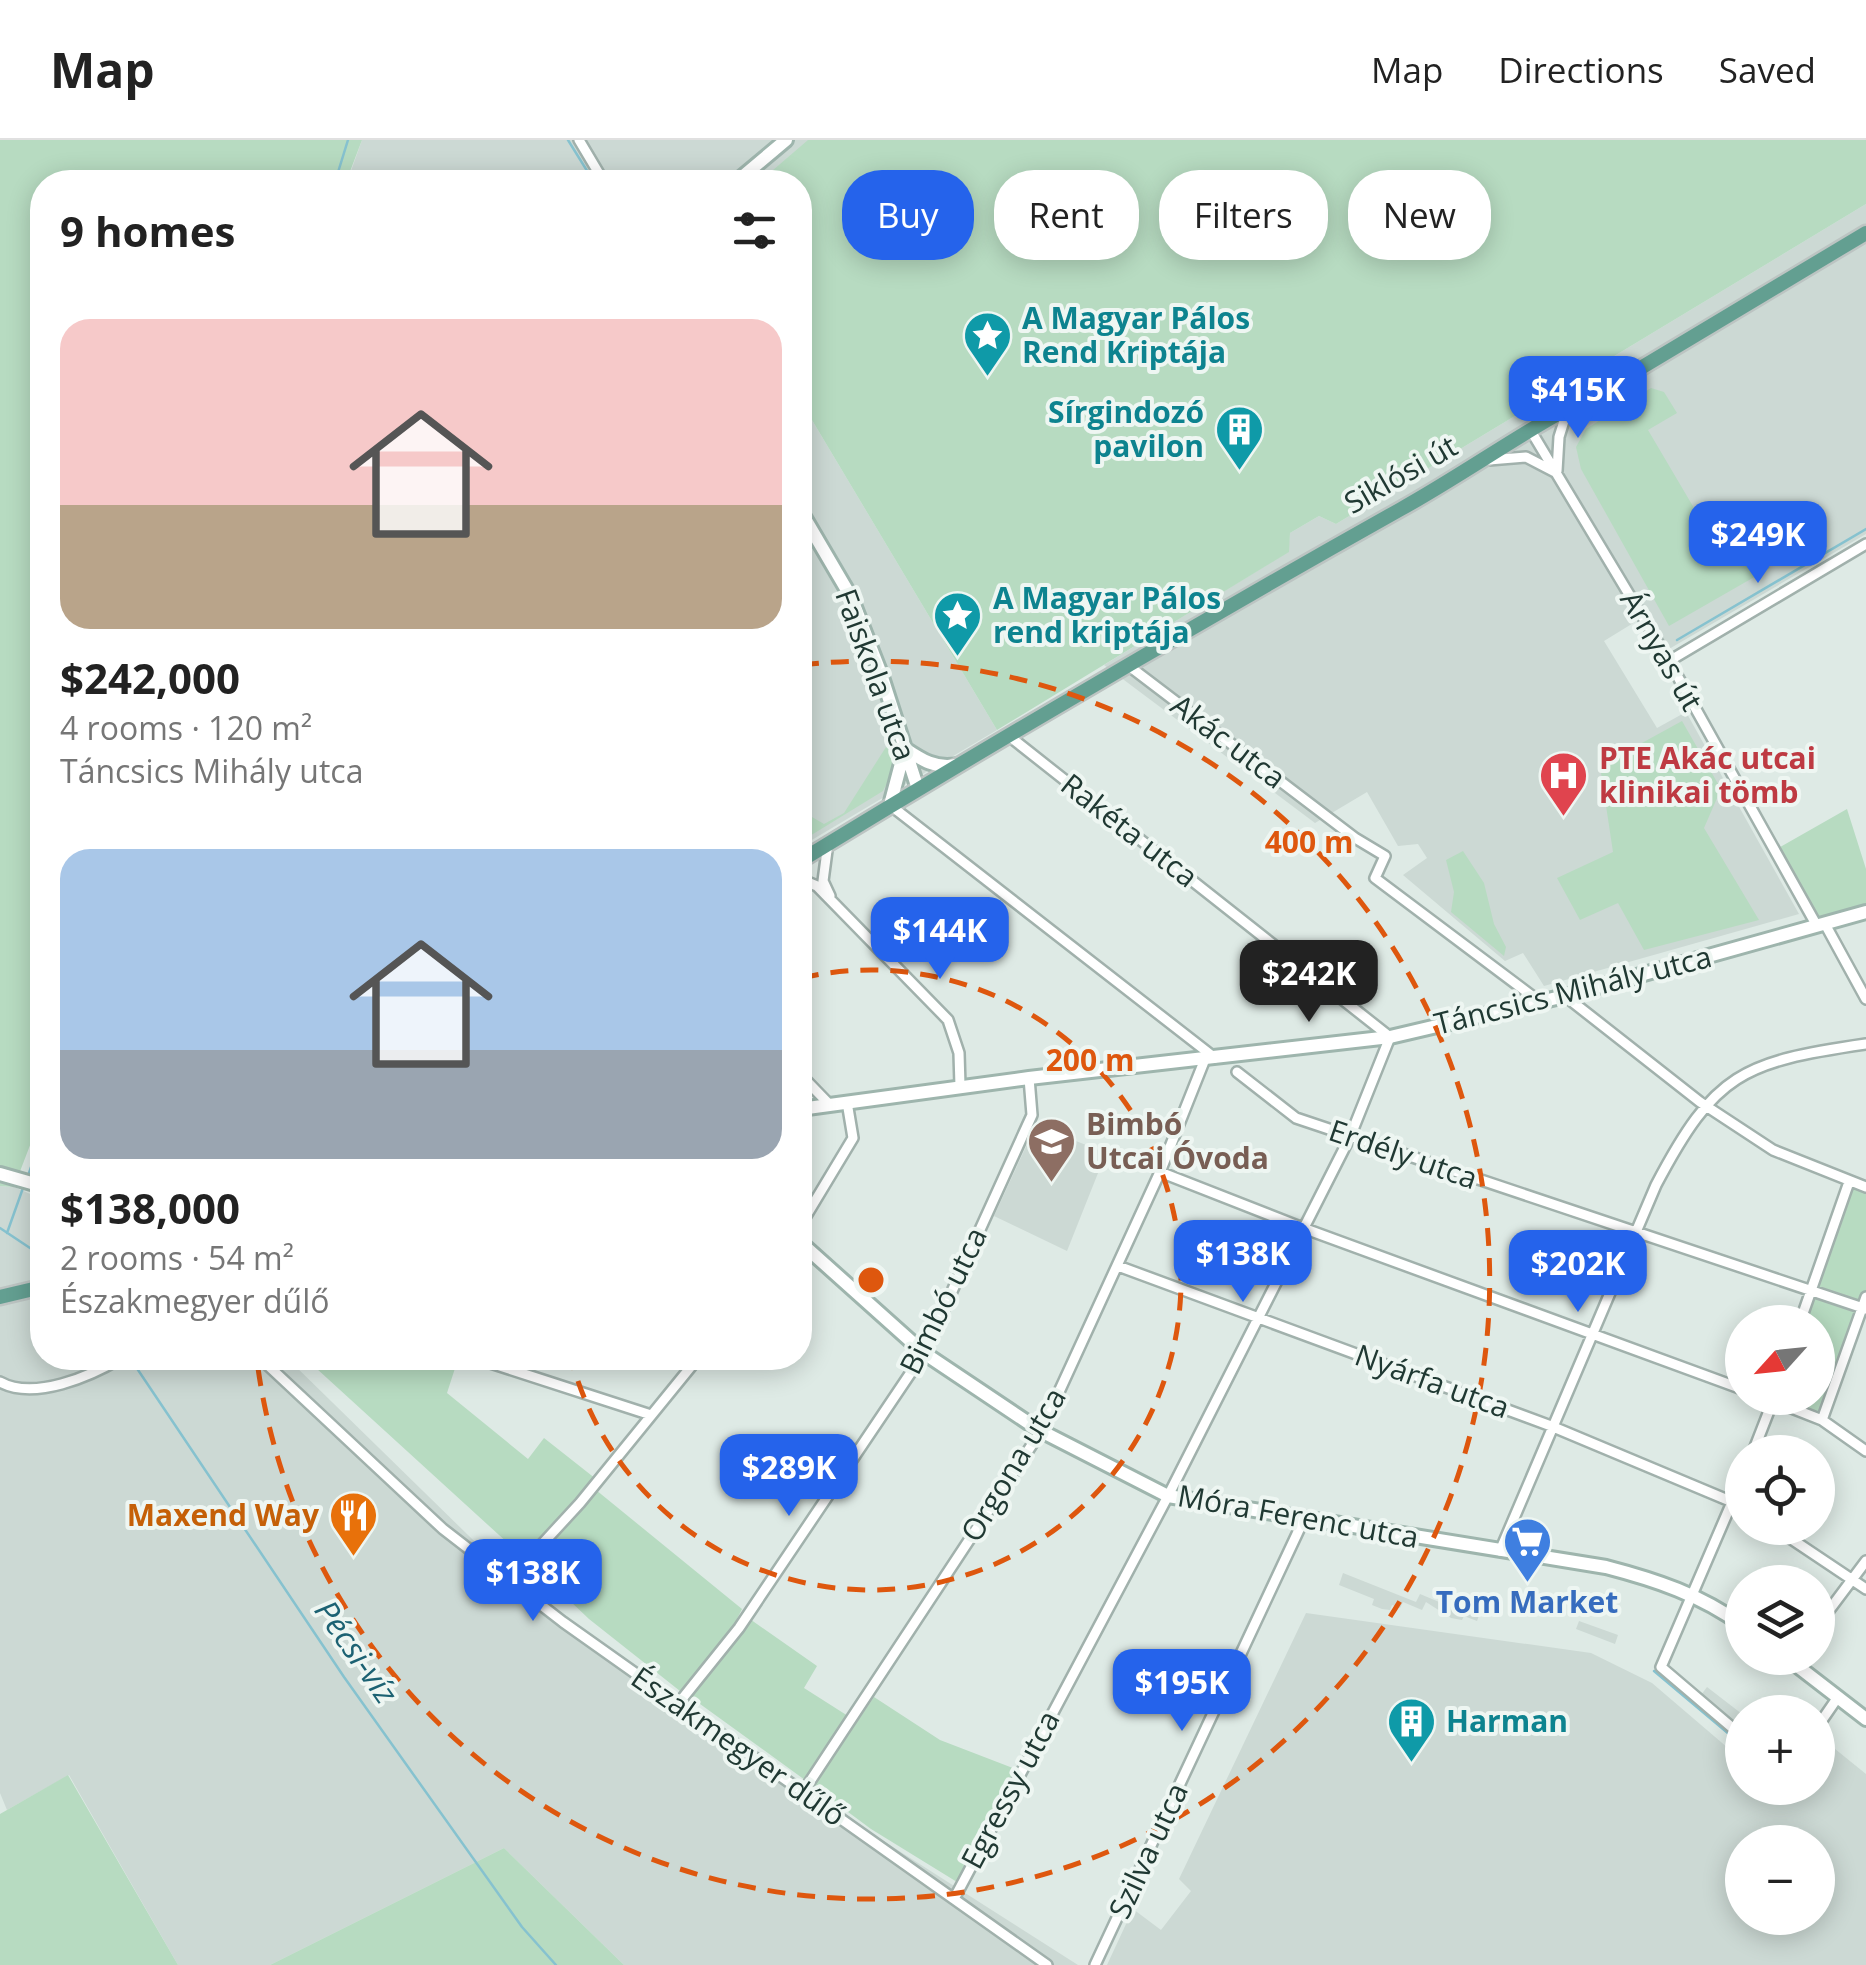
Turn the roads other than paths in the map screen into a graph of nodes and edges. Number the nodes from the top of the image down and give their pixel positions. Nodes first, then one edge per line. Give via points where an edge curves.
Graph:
1 (580, 140) edge
2 (786, 140) edge
3 (597, 170) edge
4 (750, 170) edge
5 (1866, 233) edge
6 (1568, 406) junction
7 (1531, 432) junction
8 (1482, 461) junction
9 (1557, 474) junction
10 (812, 530) edge
11 (1866, 544) edge
12 (1669, 661) junction
13 (1129, 666) junction
14 (1009, 736) junction
15 (904, 748) junction
16 (962, 764) junction
17 (918, 788) junction
18 (890, 805) junction
19 (828, 844) junction
20 (812, 854) edge
21 (812, 884) edge
22 (1866, 912) edge
23 (843, 914) junction
24 (1821, 925) junction
25 (1565, 996) junction
26 (1866, 999) edge
27 (1540, 1002) junction
28 (1390, 1037) junction
29 (1866, 1044) edge
30 (1210, 1058) junction
31 (1237, 1072) dead end
32 (1029, 1078) junction
33 (812, 1086) edge
34 (960, 1086) junction
35 (847, 1102) junction
36 (830, 1104) junction
37 (1704, 1105) junction
38 (812, 1107) edge
39 (1350, 1137) junction
40 (1160, 1172) junction
41 (1849, 1182) junction
42 (1866, 1187) edge
43 (812, 1206) edge
44 (1302, 1228) junction
45 (1635, 1232) junction
46 (812, 1253) edge
47 (1118, 1266) junction
48 (30, 1290) edge
49 (1811, 1291) junction
50 (0, 1297) edge
51 (1806, 1305) edge
52 (1865, 1305) edge
53 (1258, 1318) junction
54 (1592, 1332) junction
55 (924, 1353) junction
56 (100, 1370) edge
57 (273, 1370) edge
58 (512, 1370) edge
59 (688, 1370) edge
60 (0, 1382) edge
61 (1725, 1382) edge
62 (651, 1415) junction
63 (1810, 1415) edge
64 (1822, 1420) junction
65 (1551, 1426) junction
66 (1042, 1431) junction
67 (1866, 1450) edge
68 (1168, 1496) junction
69 (1725, 1498) edge
70 (1304, 1519) junction
71 (1725, 1529) edge
72 (1800, 1545) edge
73 (1500, 1550) junction
74 (1866, 1561) edge
75 (509, 1580) junction
76 (1852, 1580) junction
77 (1866, 1589) edge
78 (1692, 1594) junction
79 (1835, 1603) edge
80 (1725, 1614) edge
81 (1810, 1675) edge
82 (1838, 1697) junction
83 (1835, 1701) edge
84 (678, 1704) junction
85 (1866, 1719) edge
86 (1725, 1721) edge
87 (803, 1792) junction
88 (954, 1899) junction
89 (1048, 1965) edge
90 (1095, 1965) edge

1 - 3 street
2 - 4 street
5 - 6 main road, Siklósi út
6 - 7 main road, Siklósi út
6 - 9 street
7 - 8 main road, Siklósi út
7 - 9 street, Árnyas út
8 - 9 street via 1516,456
8 - 13 main road, Siklósi út
9 - 12 street, Árnyas út
10 - 15 street, Faiskola utca via 852,598
11 - 12 street
12 - 24 street, Árnyas út via 1767,842
13 - 14 main road, Siklósi út
13 - 27 street, Akác utca via 1385,856 1375,878
14 - 16 main road, Siklósi út
14 - 28 street, Rakéta utca
15 - 16 street via 931,764
15 - 17 street, Faiskola utca
15 - 18 street
16 - 17 main road, Siklósi út
17 - 18 main road, Siklósi út
18 - 19 main road
18 - 30 street
19 - 20 main road
19 - 23 street via 823,881
21 - 23 street
22 - 24 street, Táncsics Mihály utca
23 - 34 street via 948,1020
24 - 25 street, Táncsics Mihály utca
24 - 26 street, Árnyas út
25 - 27 street, Táncsics Mihály utca
25 - 37 street
27 - 28 street, Táncsics Mihály utca
28 - 30 street, Táncsics Mihály utca
28 - 39 street, Egressy utca
29 - 37 street via 1772,1061 1738,1077
30 - 32 street, Táncsics Mihály utca
30 - 40 street, Orgona utca
31 - 39 street, Erdély utca via 1296,1118
32 - 34 street, Táncsics Mihály utca
32 - 55 street, Bimbó utca via 1032,1115
33 - 36 street
34 - 35 street, Táncsics Mihály utca
35 - 36 street, Táncsics Mihály utca
35 - 43 street via 852,1138
36 - 38 street, Táncsics Mihály utca
37 - 41 street via 1773,1150
37 - 45 street
39 - 44 street, Egressy utca
39 - 45 street, Erdély utca
40 - 44 street
40 - 47 street, Orgona utca
41 - 42 street
41 - 49 street
44 - 53 street, Egressy utca
44 - 54 street
45 - 49 street, Erdély utca
45 - 54 street
46 - 55 street, Móra Ferenc utca
47 - 53 street, Nyárfa utca
47 - 66 street, Orgona utca
48 - 50 main road
49 - 51 street
49 - 52 street, Erdély utca
52 - 64 street
53 - 65 street, Nyárfa utca
53 - 68 street, Egressy utca
54 - 61 street
54 - 65 street
55 - 66 street, Móra Ferenc utca
55 - 84 street, Bimbó utca via 739,1628
56 - 60 street via 46,1386
57 - 75 street, Északmegyer dűlő via 442,1530
58 - 62 street
59 - 62 street
62 - 75 street
63 - 64 street
64 - 67 street
65 - 69 street, Nyárfa utca
65 - 73 street
66 - 68 street, Móra Ferenc utca
66 - 87 street, Orgona utca
68 - 70 street, Móra Ferenc utca
68 - 88 street, Egressy utca
70 - 73 street, Móra Ferenc utca
70 - 90 street, Szilva utca
71 - 78 street
72 - 76 street
73 - 78 street, Móra Ferenc utca via 1606,1567
74 - 76 street
75 - 84 street, Északmegyer dűlő
76 - 77 street
76 - 79 street
78 - 80 street, Móra Ferenc utca
78 - 86 street via 1661,1666
81 - 82 street
82 - 83 street
82 - 85 street
84 - 87 street, Északmegyer dűlő
87 - 88 street, Északmegyer dűlő
88 - 89 street, Északmegyer dűlő

